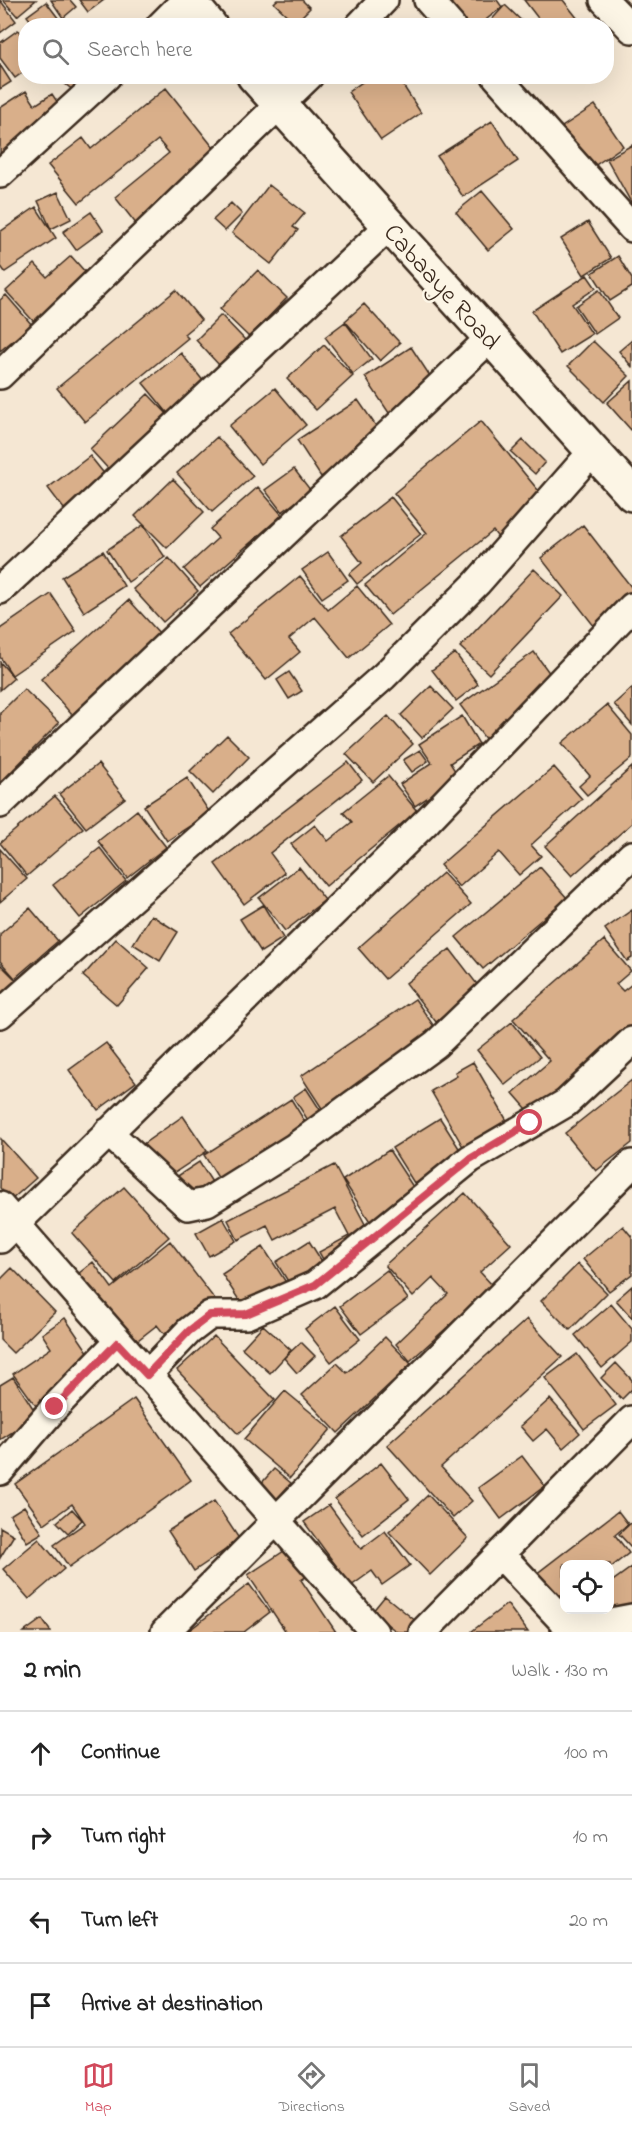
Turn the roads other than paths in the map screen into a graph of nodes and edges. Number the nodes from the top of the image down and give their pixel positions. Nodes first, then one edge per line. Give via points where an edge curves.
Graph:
1 (187, 0) edge
2 (384, 0) edge
3 (428, 0) edge
4 (604, 0) edge
5 (168, 18) edge
6 (203, 18) edge
7 (367, 18) edge
8 (443, 18) edge
9 (632, 30) edge
10 (98, 84) edge
11 (261, 84) edge
12 (301, 84) edge
13 (503, 84) edge
14 (280, 106) junction
15 (0, 174) edge
16 (388, 226) junction
17 (632, 228) edge
18 (490, 338) junction
19 (0, 375) edge
20 (593, 451) junction
21 (632, 494) edge
22 (0, 590) edge
23 (632, 607) edge
24 (0, 804) edge
25 (632, 855) edge
26 (0, 1014) edge
27 (632, 1041) edge
28 (108, 1132) junction
29 (632, 1164) edge
30 (5, 1222) edge
31 (117, 1343) junction
32 (147, 1375) junction
33 (632, 1420) edge
34 (0, 1471) edge
35 (275, 1519) junction
36 (500, 1554) junction
37 (632, 1618) edge
38 (165, 1632) edge
39 (374, 1632) edge
40 (423, 1632) edge

1 - 5 street
1 - 6 street
2 - 7 street
3 - 8 street
4 - 9 street
10 - 15 street
11 - 14 street, Cabaaye Road
12 - 14 street
13 - 17 street
14 - 16 street, Cabaaye Road
14 - 19 street
16 - 18 street, Cabaaye Road
16 - 22 street
18 - 20 street, Cabaaye Road
18 - 24 street
20 - 21 street, Cabaaye Road
20 - 26 street via 477,583 384,676
23 - 28 street via 428,820
25 - 28 street via 436,1044 295,1147 207,1202 188,1206
27 - 32 street via 566,1103 470,1159 315,1285 246,1314 210,1315
28 - 30 street
29 - 35 street
30 - 31 street
31 - 32 street
31 - 34 street
32 - 35 street
33 - 36 street
35 - 38 street
35 - 39 street
36 - 37 street via 562,1620 595,1624
36 - 40 street

